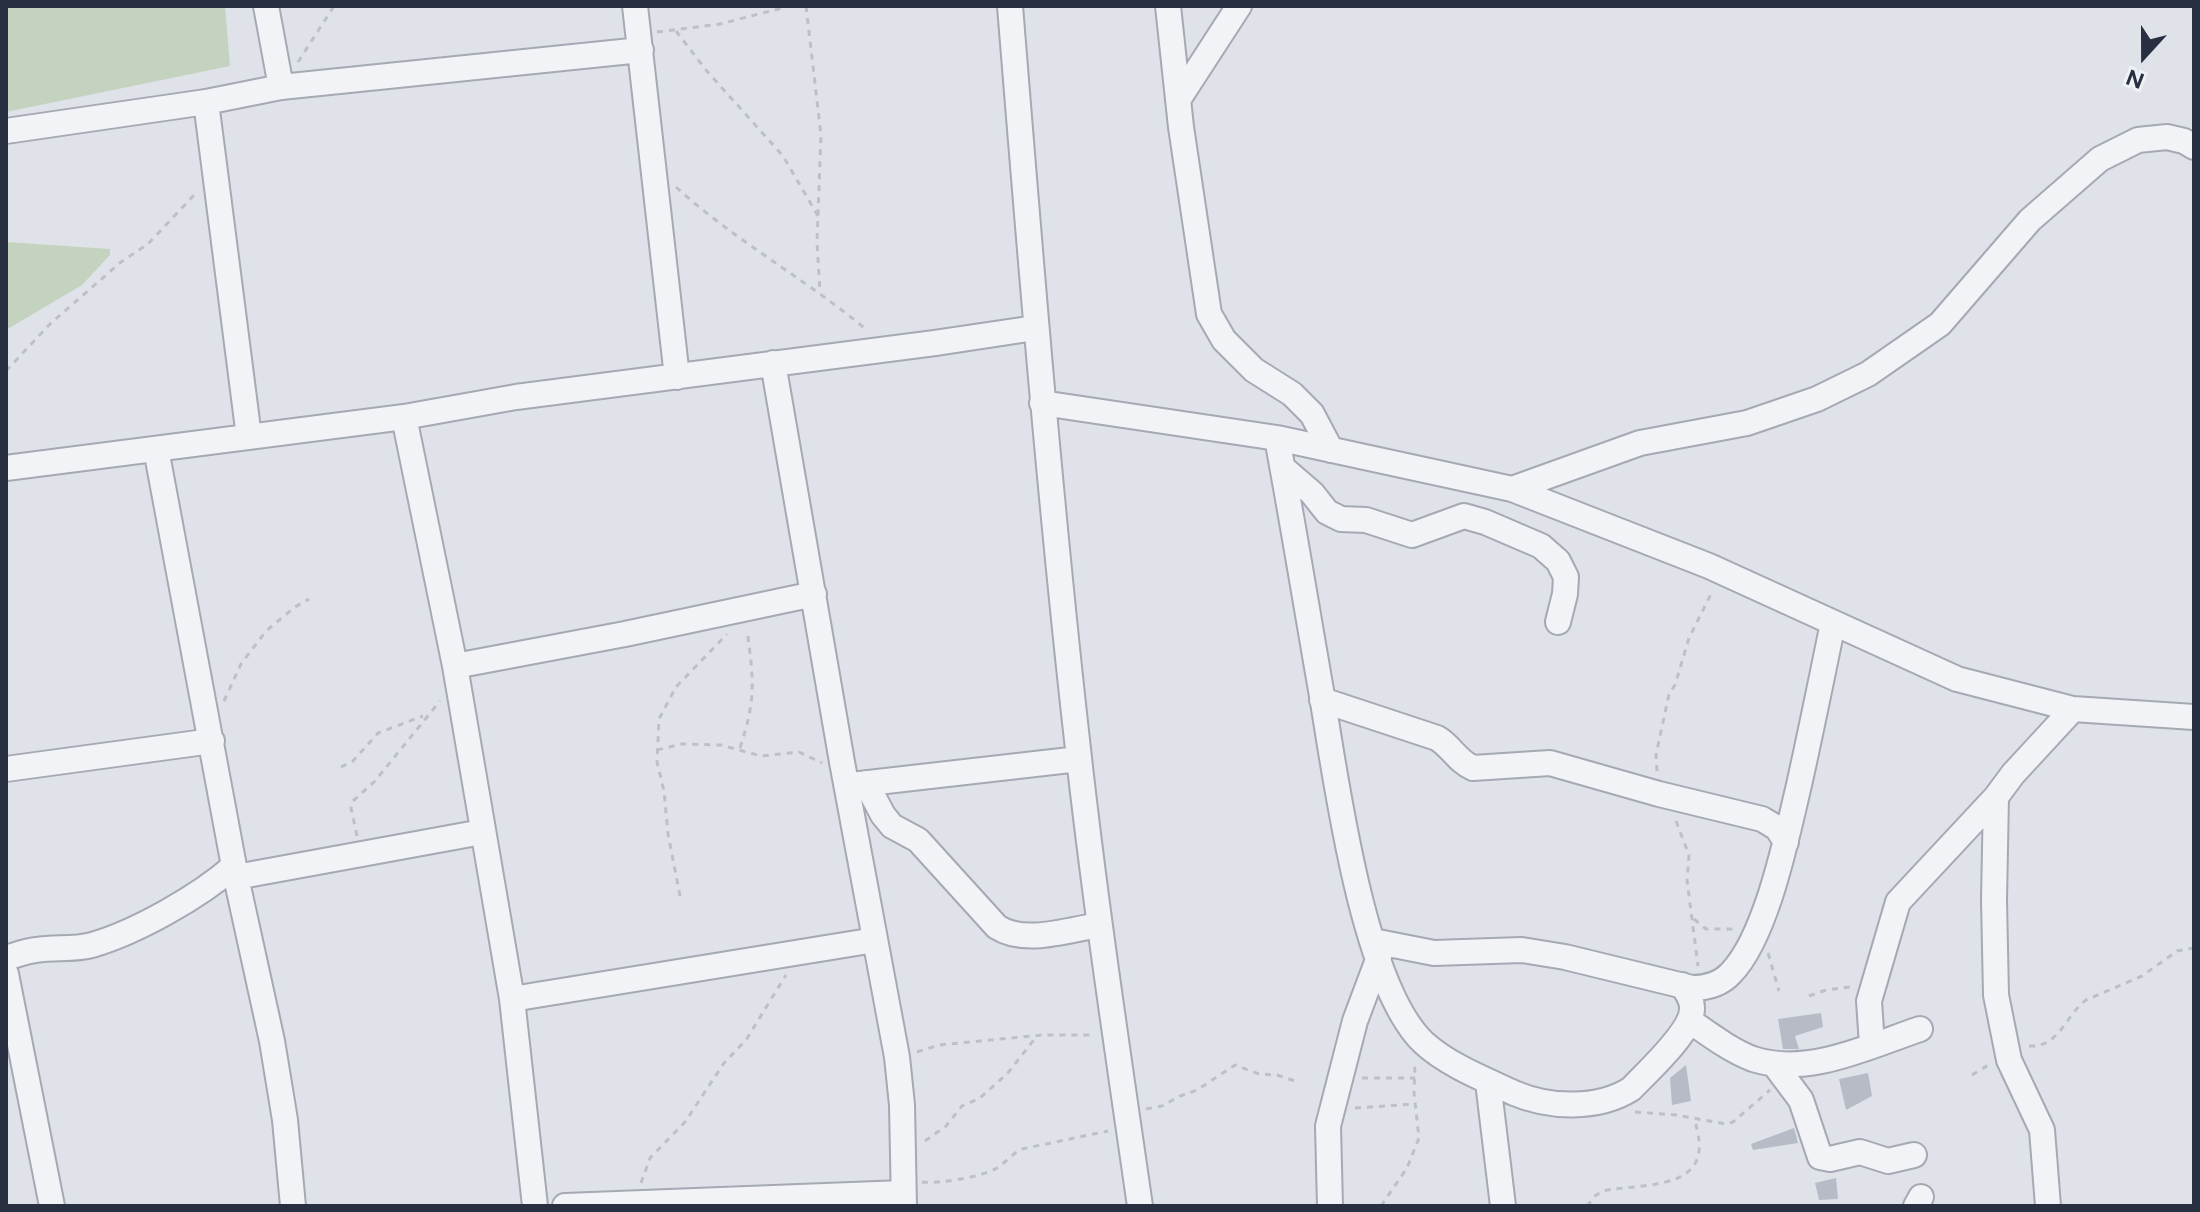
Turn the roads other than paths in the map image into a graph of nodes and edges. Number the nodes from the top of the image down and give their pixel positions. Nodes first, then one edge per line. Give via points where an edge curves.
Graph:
1 (266, 6) edge
2 (635, 6) edge
3 (1010, 6) edge
4 (1168, 6) edge
5 (1239, 6) edge
6 (640, 42) junction
7 (280, 82) junction
8 (1178, 100) junction
9 (206, 102) junction
10 (6, 131) edge
11 (2194, 147) edge
12 (1035, 328) junction
13 (773, 363) junction
14 (677, 377) junction
15 (1042, 403) junction
16 (404, 417) junction
17 (249, 437) junction
18 (1277, 438) junction
19 (156, 449) junction
20 (1331, 450) junction
21 (6, 468) edge
22 (1283, 468) junction
23 (1512, 489) junction
24 (814, 594) junction
25 (1558, 622) dead end
26 (1833, 623) junction
27 (457, 676) junction
28 (1322, 700) junction
29 (2073, 709) junction
30 (2194, 717) edge
31 (210, 729) junction
32 (1079, 759) junction
33 (6, 769) edge
34 (852, 780) junction
35 (1996, 797) junction
36 (482, 832) junction
37 (1786, 842) junction
38 (235, 871) junction
39 (1099, 925) junction
40 (875, 940) junction
41 (1376, 949) junction
42 (6, 958) edge
43 (6, 974) edge
44 (1687, 986) junction
45 (512, 999) junction
46 (1690, 1021) junction
47 (1920, 1029) dead end
48 (1872, 1045) junction
49 (1780, 1071) junction
50 (1488, 1082) junction
51 (1914, 1155) dead end
52 (903, 1186) edge
53 (288, 1205) edge
54 (52, 1206) edge
55 (535, 1206) edge
56 (565, 1206) edge
57 (1140, 1206) edge
58 (1330, 1206) edge
59 (1503, 1206) edge
60 (2048, 1206) edge

1 - 7 street
2 - 6 street
3 - 12 street
4 - 8 street
5 - 8 street
6 - 7 street
6 - 14 street
7 - 9 street
8 - 20 street via 1209,314 1224,340 1254,370 1312,414
9 - 10 street
9 - 17 street
11 - 23 street via 2167,137 2138,140 2100,159 2030,220 1940,324 1868,374 1817,399 1747,423 1640,443
12 - 13 street
12 - 15 street
13 - 14 street
13 - 24 street
14 - 16 street
15 - 18 street
15 - 32 street
16 - 17 street
16 - 27 street
17 - 19 street
18 - 20 street
18 - 22 street
19 - 21 street
19 - 31 street
20 - 23 street
22 - 25 street via 1341,519 1366,520 1412,535 1464,516 1541,546 1566,577
22 - 28 street
23 - 26 street via 1722,572
24 - 27 street
24 - 34 street
26 - 29 street via 1957,679
26 - 37 street
27 - 36 street
28 - 37 street via 1437,738 1473,768 1550,763 1762,819
28 - 41 street via 1354,868
29 - 30 street
29 - 35 street
31 - 33 street
31 - 38 street
32 - 34 street
32 - 39 street
34 - 39 street via 892,826 918,840 1006,933 1027,936
34 - 40 street
35 - 48 street via 1898,902 1868,1011
35 - 60 street via 1996,995 2006,1053 2042,1130
36 - 38 street
36 - 45 street
37 - 44 street via 1764,914 1731,973 1708,987
38 - 42 street via 125,932 90,945
38 - 53 street via 285,1120
39 - 57 street
40 - 45 street
40 - 52 street via 897,1057
41 - 44 street via 1522,950
41 - 50 street via 1394,999 1424,1043
41 - 58 street via 1328,1126
43 - 54 street
44 - 46 street
45 - 55 street
46 - 49 street
46 - 50 street via 1631,1089 1615,1097 1550,1103
47 - 48 street
48 - 49 street
49 - 51 street via 1801,1100 1820,1157 1860,1152 1888,1161
50 - 59 street
52 - 56 street

